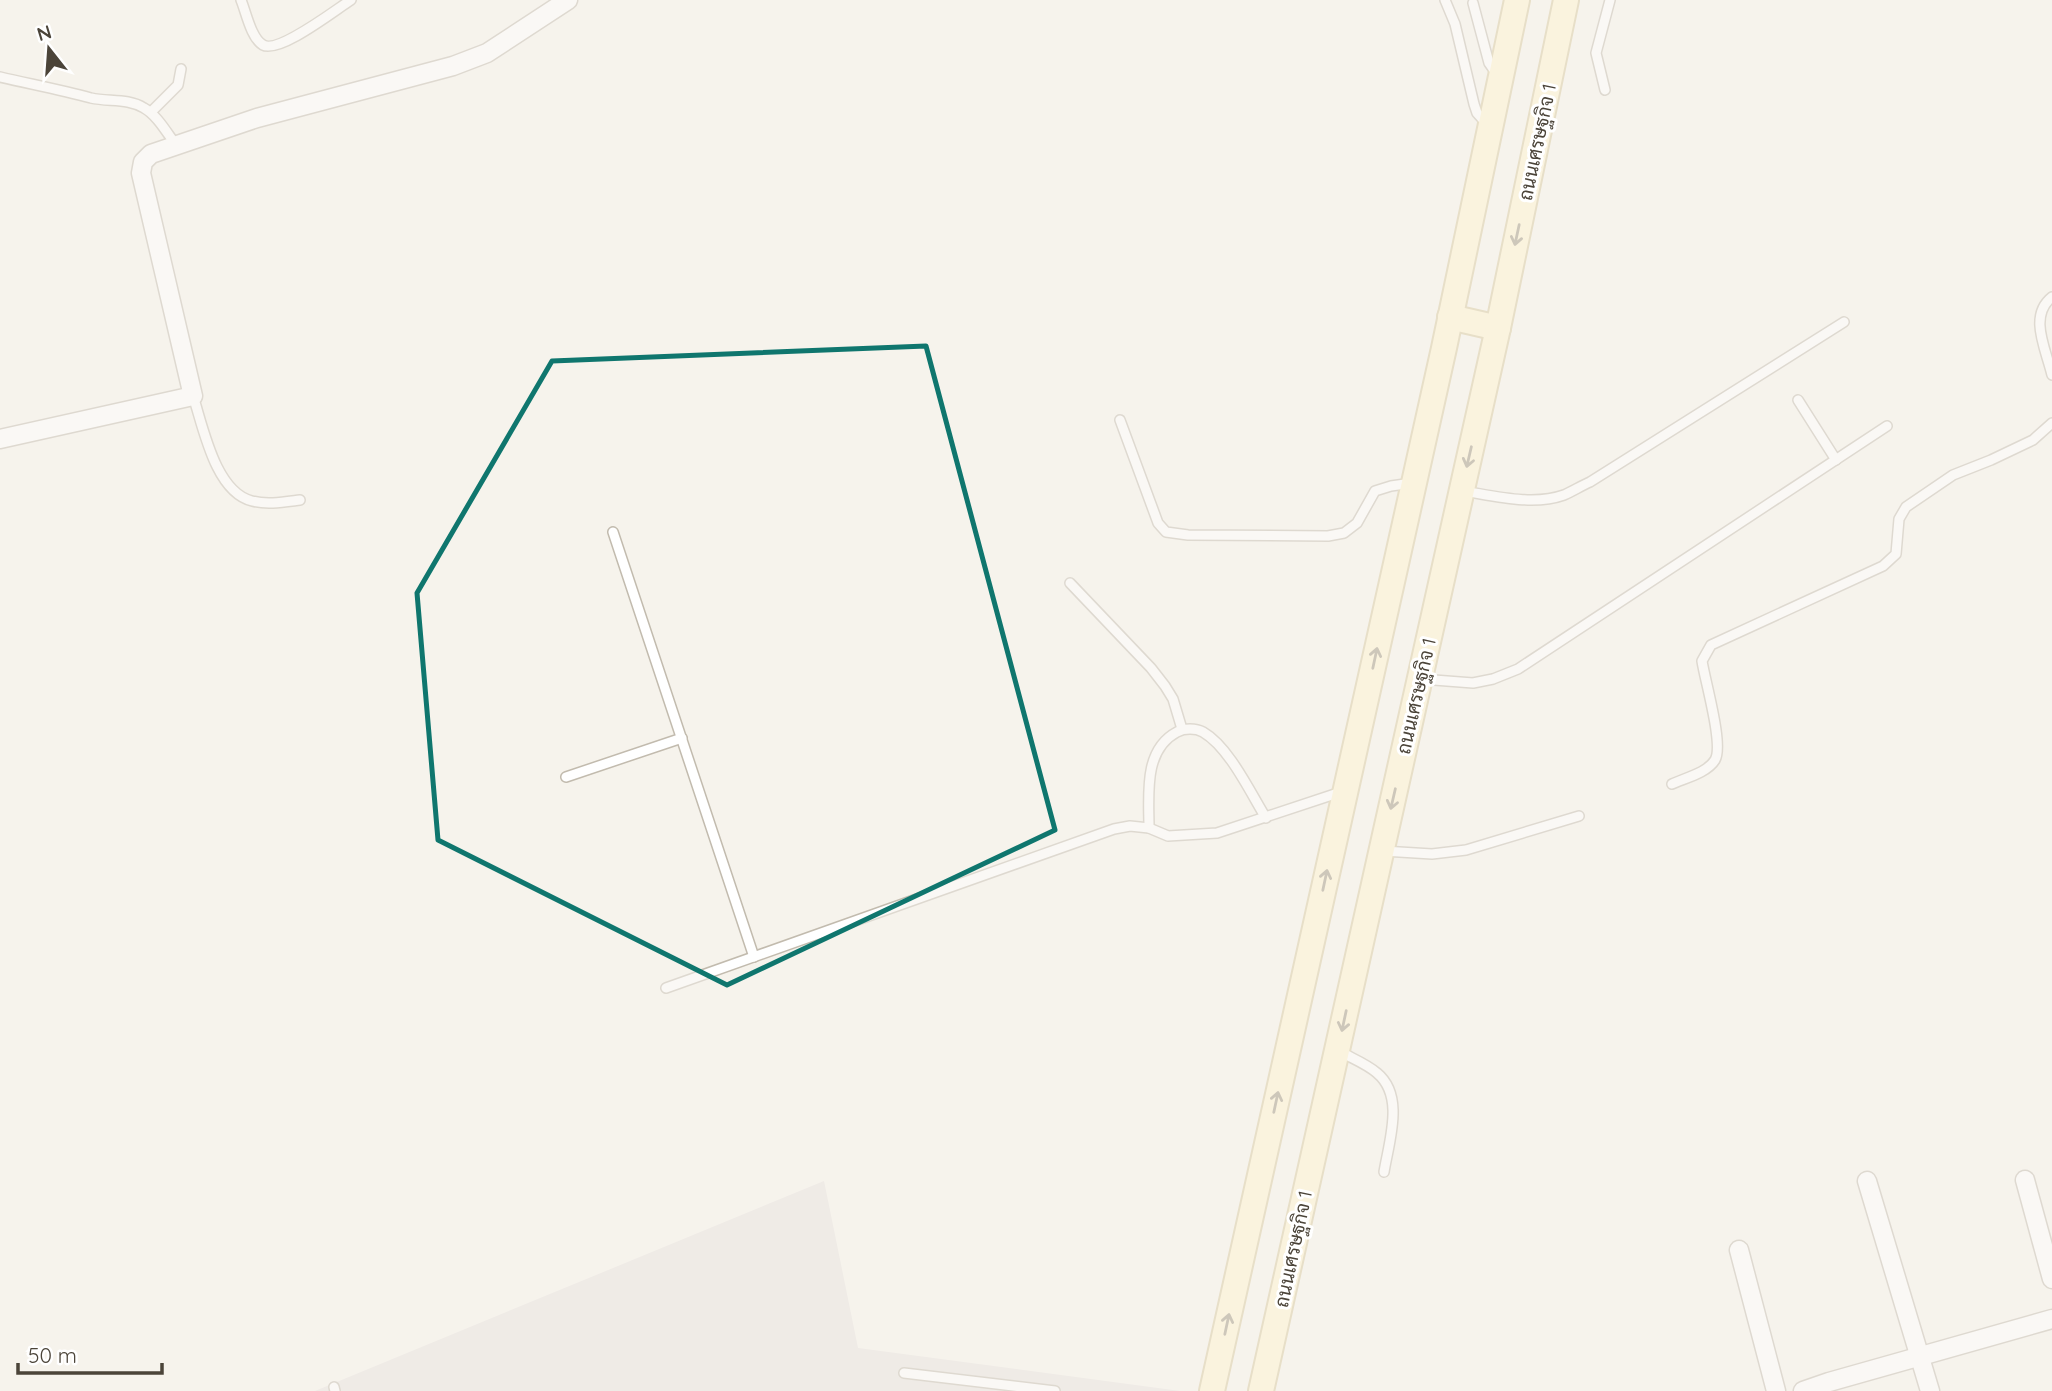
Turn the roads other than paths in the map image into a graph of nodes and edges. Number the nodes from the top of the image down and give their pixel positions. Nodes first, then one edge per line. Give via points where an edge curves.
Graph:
1 (241, 0) edge
2 (351, 0) edge
3 (568, 0) edge
4 (1445, 0) edge
5 (1517, 0) edge
6 (1566, 0) edge
7 (1610, 0) edge
8 (1474, 3) dead end
9 (181, 69) dead end
10 (0, 77) edge
11 (1500, 77) junction
12 (1605, 90) dead end
13 (151, 112) junction
14 (1490, 127) junction
15 (176, 145) junction
16 (2052, 297) edge
17 (1451, 317) junction
18 (1844, 322) dead end
19 (1498, 328) junction
20 (2052, 375) edge
21 (193, 396) junction
22 (1798, 400) dead end
23 (1120, 420) dead end
24 (2052, 423) edge
25 (1887, 426) dead end
26 (0, 439) edge
27 (1836, 460) junction
28 (1414, 483) junction
29 (1461, 491) junction
30 (300, 500) dead end
31 (613, 532) dead end
32 (1070, 583) dead end
33 (1419, 678) junction
34 (1182, 729) junction
35 (682, 738) junction
36 (566, 776) dead end
37 (1672, 784) dead end
38 (1346, 791) junction
39 (1579, 816) dead end
40 (1266, 818) junction
41 (1149, 828) junction
42 (1381, 851) junction
43 (754, 957) junction
44 (666, 988) dead end
45 (1337, 1050) junction
46 (1384, 1172) dead end
47 (2025, 1180) dead end
48 (1867, 1181) dead end
49 (1739, 1250) dead end
50 (2052, 1279) edge
51 (2052, 1319) edge
52 (1920, 1357) junction
53 (904, 1373) dead end
54 (1055, 1391) edge
55 (1212, 1391) edge
56 (1261, 1391) edge
57 (1776, 1391) edge
58 (1803, 1391) edge
59 (1930, 1391) edge

1 - 2 lane via 260,44 269,47 293,38
3 - 15 street via 487,53 453,66 257,118
4 - 14 lane via 1477,113
5 - 11 main road
6 -> 19 main road, ถนนเศรษฐกิจ 1
7 - 12 lane via 1596,52
8 - 11 lane via 1489,63
9 - 13 lane via 178,85
10 - 13 lane via 93,98 128,101
11 - 14 main road
13 - 15 lane
14 - 17 main road
15 - 21 street via 151,154 141,173
16 - 20 lane via 2038,318
17 - 19 main road
17 - 28 main road
18 - 29 lane via 1563,495 1515,499
19 -> 29 main road, ถนนเศรษฐกิจ 1
21 - 26 street
21 - 30 lane via 217,466 234,490 249,501
22 - 27 lane
23 - 28 lane via 1158,523 1166,532 1344,533 1357,523 1376,491
24 - 37 lane via 2033,440 1953,475 1906,507 1899,519 1896,554 1883,566 1711,645 1702,661 1719,745 1715,760
25 - 27 lane
27 - 33 lane via 1518,669 1473,683
38 -> 28 main road
29 - 33 main road, ถนนเศรษฐกิจ 1
31 - 35 lane
32 - 34 lane via 1165,686
33 -> 42 main road, ถนนเศรษฐกิจ 1
34 - 40 lane via 1201,730 1214,741
34 - 41 lane via 1164,739 1157,751 1149,779
35 - 36 lane
35 - 43 lane
38 - 40 lane
55 -> 38 main road
39 - 42 lane via 1466,850
40 - 41 lane via 1195,836 1168,836
41 - 43 lane via 1114,829
42 -> 45 main road, ถนนเศรษฐกิจ 1
43 - 44 lane
45 - 46 lane via 1378,1073 1389,1089 1394,1109
45 - 56 main road, ถนนเศรษฐกิจ 1
47 - 50 street
48 - 52 street
49 - 57 street
51 - 52 street
52 - 58 street
52 - 59 street
53 - 54 lane

